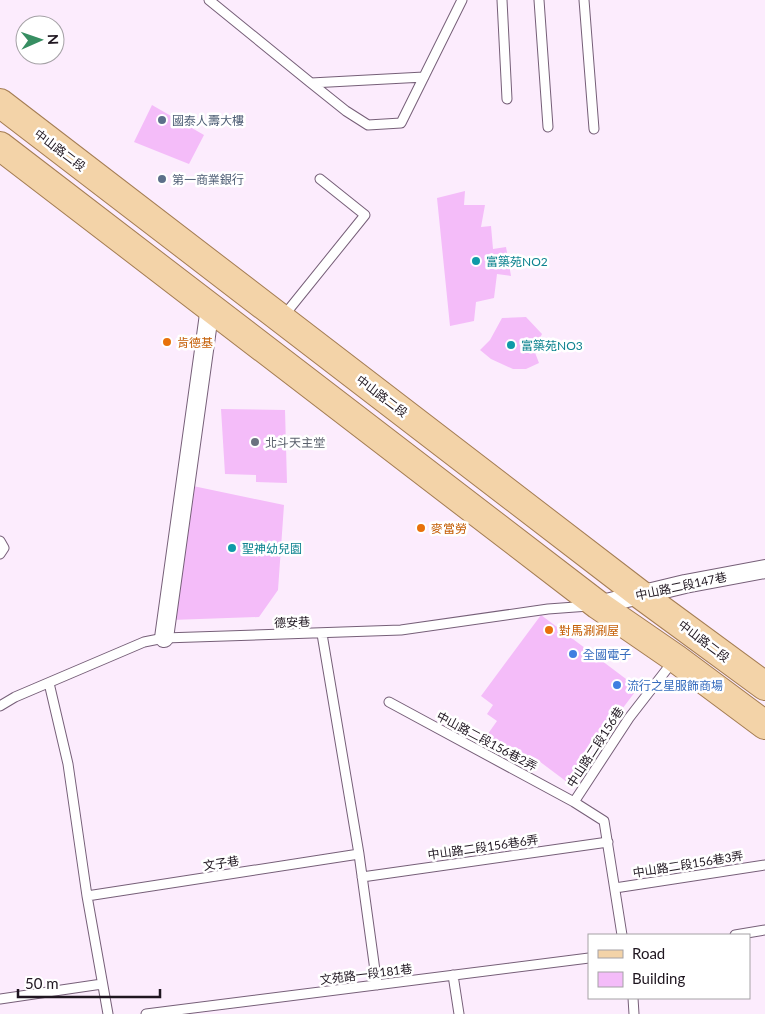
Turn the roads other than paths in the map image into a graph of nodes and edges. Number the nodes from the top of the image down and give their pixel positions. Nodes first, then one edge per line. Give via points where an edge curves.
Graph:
1 (209, 0) edge
2 (462, 0) edge
3 (502, 0) edge
4 (539, 0) edge
5 (584, 0) edge
6 (424, 77) junction
7 (311, 83) junction
8 (507, 99) dead end
9 (0, 104) edge
10 (548, 127) dead end
11 (594, 130) dead end
12 (0, 146) edge
13 (320, 179) dead end
14 (210, 307) junction
15 (281, 319) junction
16 (0, 541) edge
17 (0, 554) edge
18 (765, 569) edge
19 (641, 595) junction
20 (598, 605) junction
21 (322, 634) junction
22 (164, 638) junction
23 (675, 658) junction
24 (49, 684) junction
25 (765, 686) edge
26 (388, 702) dead end
27 (0, 706) edge
28 (765, 725) edge
29 (574, 802) junction
30 (608, 842) junction
31 (359, 854) junction
32 (765, 864) edge
33 (362, 877) junction
34 (615, 888) junction
35 (87, 896) junction
36 (765, 930) edge
37 (622, 934) edge
38 (741, 934) edge
39 (588, 958) edge
40 (453, 975) junction
41 (102, 984) junction
42 (377, 985) junction
43 (0, 999) edge
44 (633, 999) edge
45 (108, 1014) edge
46 (146, 1014) edge
47 (459, 1014) edge
48 (634, 1014) edge

1 - 7 lane
2 - 6 lane
3 - 8 lane
4 - 10 lane
5 - 11 lane
6 - 7 lane
6 - 7 lane via 401,123 393,124 368,125
9 - 15 main road, 中山路二段
12 - 14 main road
13 - 15 lane via 365,215
14 - 20 main road
14 - 22 street
15 - 19 main road, 中山路二段
16 - 17 lane via 4,548
18 - 19 street, 中山路二段147巷
19 - 20 street, 中山路二段147巷
19 - 25 main road, 中山路二段
20 - 21 lane, 德安巷 via 401,630
20 - 23 main road
21 - 22 lane, 德安巷
21 - 31 lane
22 - 24 lane, 德安巷 via 144,642
23 - 28 main road
23 - 29 lane, 中山路二段156巷 via 629,718
24 - 27 lane, 德安巷
24 - 35 lane via 68,764
26 - 29 lane, 中山路二段156巷2弄
29 - 30 lane, 中山路二段156巷 via 604,821
30 - 33 lane, 中山路二段156巷6弄
30 - 34 lane, 中山路二段156巷
31 - 33 lane
31 - 35 lane, 文子巷
32 - 34 lane, 中山路二段156巷3弄
33 - 42 lane
34 - 37 lane, 中山路二段156巷
35 - 41 lane
36 - 38 lane
39 - 40 lane, 文苑路一段181巷
40 - 42 lane, 文苑路一段181巷
40 - 47 lane
41 - 43 lane
41 - 45 lane
42 - 46 lane, 文苑路一段181巷
44 - 48 lane

